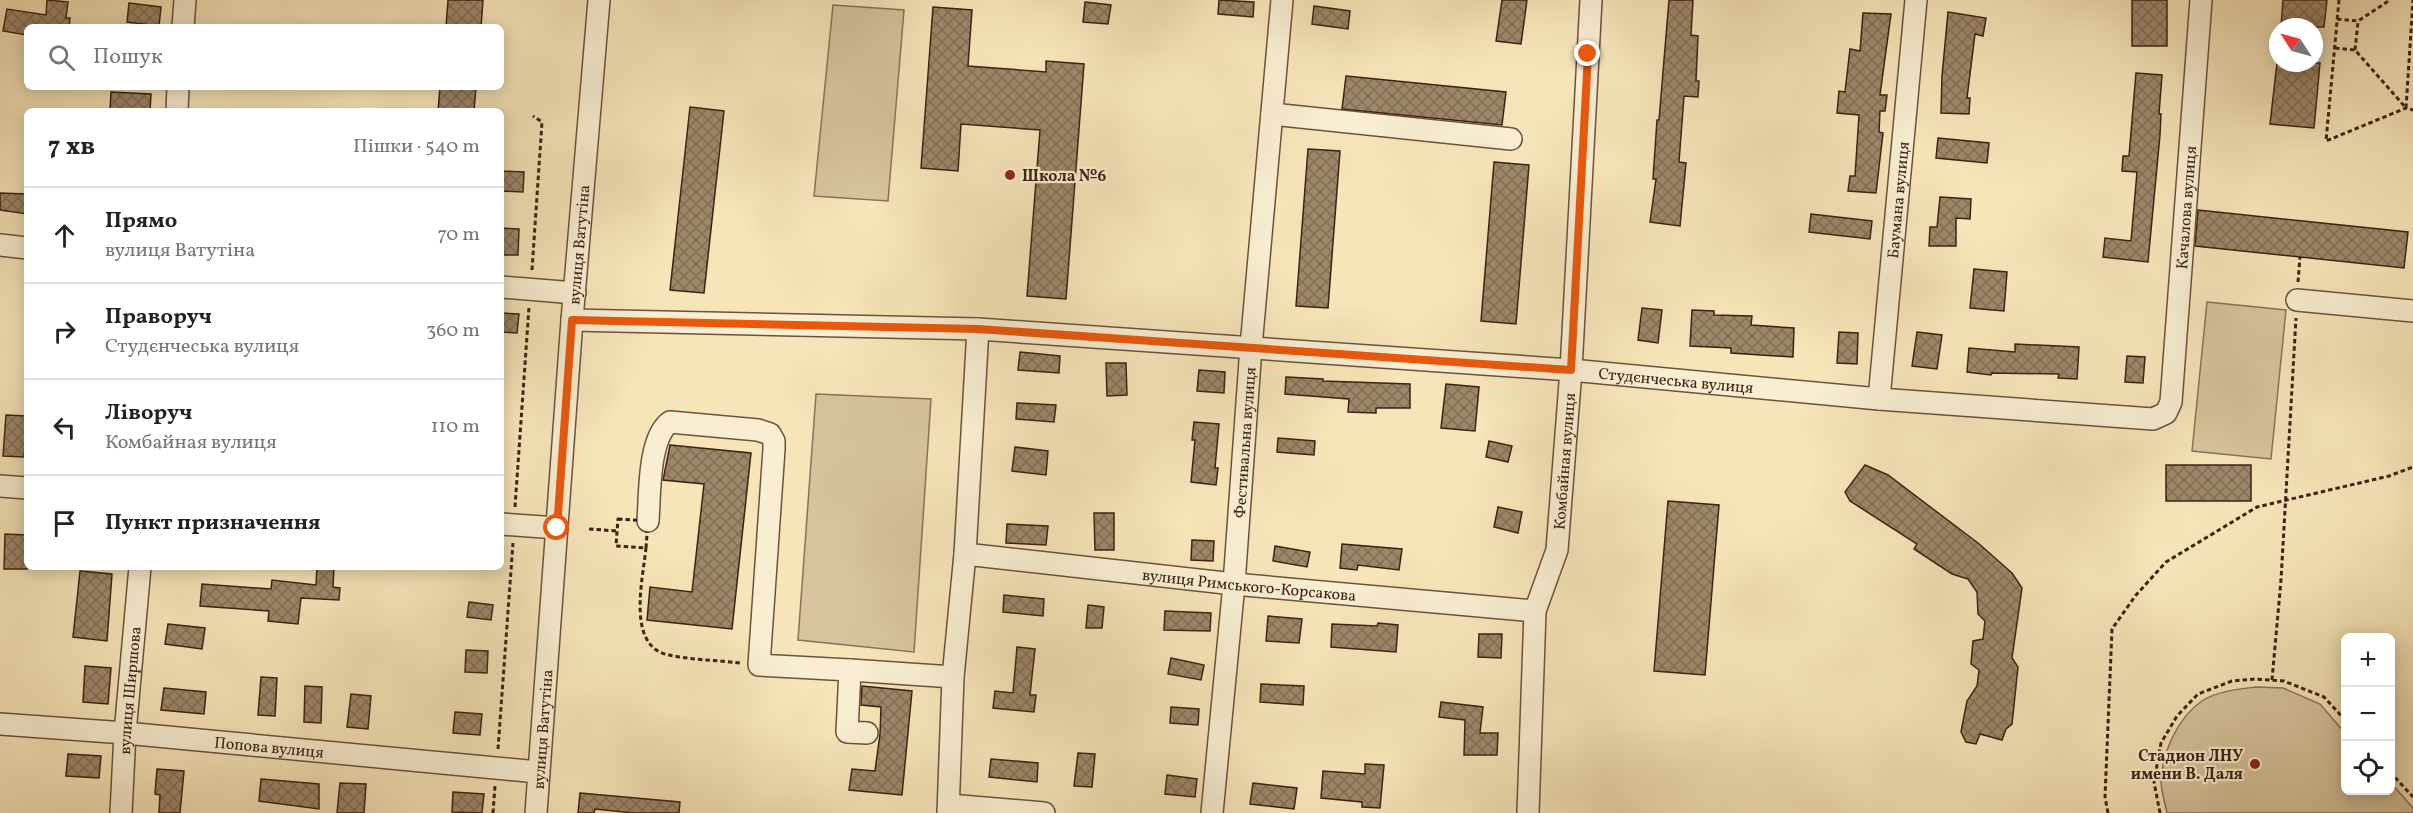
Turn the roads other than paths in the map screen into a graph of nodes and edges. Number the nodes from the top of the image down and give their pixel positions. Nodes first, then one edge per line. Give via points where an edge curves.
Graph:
1 (185, 0) edge
2 (599, 0) edge
3 (1282, 0) edge
4 (1591, 0) edge
5 (1916, 0) edge
6 (2201, 0) edge
7 (183, 24) edge
8 (178, 90) edge
9 (177, 108) edge
10 (1272, 114) junction
11 (1511, 139) dead end
12 (0, 245) edge
13 (24, 248) edge
14 (504, 287) edge
15 (575, 292) junction
16 (2297, 300) road end
17 (2413, 311) edge
18 (572, 320) junction
19 (978, 329) junction
20 (1251, 348) junction
21 (1571, 370) junction
22 (1879, 399) junction
23 (2166, 413) joint
24 (0, 486) edge
25 (24, 488) edge
26 (648, 521) dead end
27 (507, 525) edge
28 (557, 528) junction
29 (965, 554) junction
30 (140, 570) edge
31 (1234, 584) junction
32 (1535, 611) junction
33 (850, 670) junction
34 (953, 677) junction
35 (0, 724) edge
36 (125, 733) junction
37 (867, 733) dead end
38 (538, 772) junction
39 (948, 809) edge
40 (121, 813) edge
41 (536, 813) edge
42 (1044, 813) edge
43 (1212, 813) edge
44 (1528, 813) edge

1 - 7 street
2 - 15 street, вулиця Ватутіна
3 - 10 street, Фестивальна вулиця
4 - 21 street, Комбайная вулиця
5 - 22 street, Баумана вулиця
6 - 23 street, Качалова вулиця via 2171,402
8 - 9 street
10 - 11 street
10 - 20 street, Фестивальна вулиця
12 - 13 street
14 - 15 street
15 - 18 street, вулиця Ватутіна
16 - 17 street
18 - 19 street, Студєнчеська вулиця
18 - 28 street, вулиця Ватутіна
19 - 20 street, Студєнчеська вулиця
19 - 29 street
20 - 21 street, Студєнчеська вулиця
20 - 31 street, Фестивальна вулиця
21 - 22 street, Студєнчеська вулиця
21 - 32 street, Комбайная вулиця via 1557,550
22 - 23 street, Студєнчеська вулиця via 2153,419
24 - 25 street
26 - 33 street via 655,450 664,426 670,422 770,434 774,449 759,666
27 - 28 street
28 - 38 street, вулиця Ватутіна
29 - 31 street, вулиця Римського-Корсакова
29 - 34 street
30 - 36 street, вулиця Ширшова
31 - 32 street, вулиця Римського-Корсакова
31 - 43 street, Фестивальна вулиця
32 - 44 street, Комбайная вулиця
33 - 34 street
33 - 37 street via 847,732
34 - 39 street
35 - 36 street, Попова вулиця
36 - 38 street, Попова вулиця
36 - 40 street, вулиця Ширшова
38 - 41 street, вулиця Ватутіна
39 - 42 street

